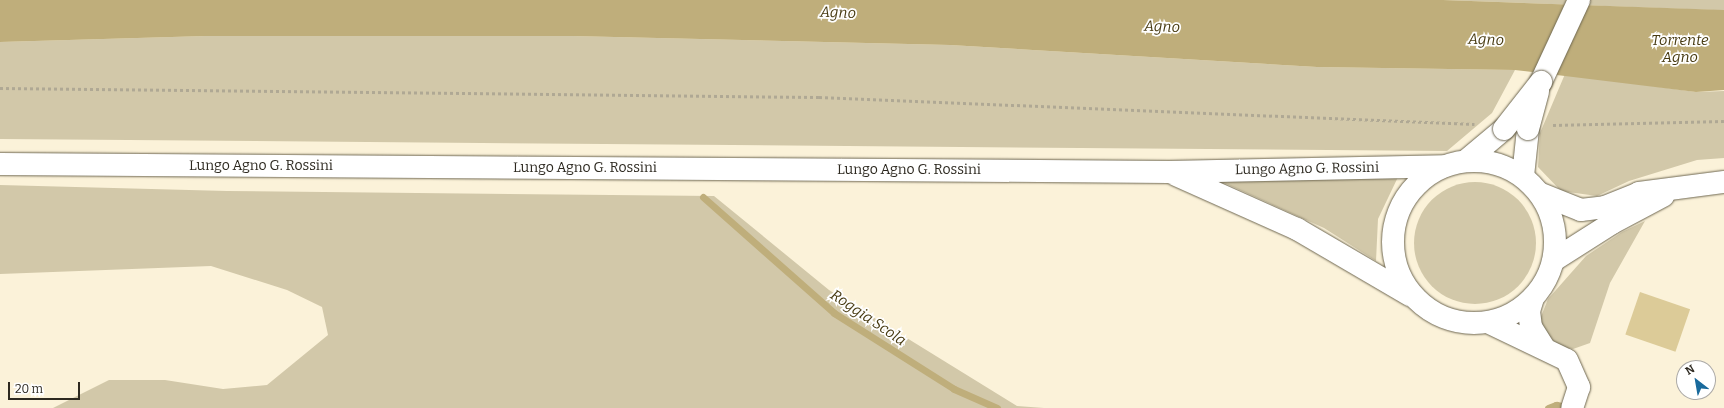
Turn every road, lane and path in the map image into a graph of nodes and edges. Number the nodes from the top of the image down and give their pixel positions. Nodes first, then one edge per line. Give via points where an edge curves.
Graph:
1 (1578, 0) edge
2 (1541, 82) junction
3 (0, 88) edge
4 (1724, 121) edge
5 (1480, 124) dead end
6 (1537, 127) junction
7 (1468, 160) junction
8 (0, 164) edge
9 (1444, 166) junction
10 (1170, 172) junction
11 (1523, 176) junction
12 (1724, 182) edge
13 (1679, 188) junction
14 (1541, 194) junction
15 (1554, 260) junction
16 (1413, 297) junction
17 (1533, 298) junction
18 (1490, 322) junction
19 (1544, 348) junction
20 (1572, 408) edge

1 - 2 main road
2 - 6 main road, bridge
2 - 7 main road, bridge via 1504,129
3 - 5 path via 819,97
4 - 6 path
6 - 11 main road
7 - 9 main road, Lungo Agno G. Rossini
7 - 11 main road, Lungo Agno G. Rossini via 1487,161
8 - 10 main road, Lungo Agno G. Rossini
9 - 10 main road, Lungo Agno G. Rossini
9 - 16 main road, Lungo Agno G. Rossini via 1424,178 1406,197 1395,222 1394,255 1398,274
10 - 16 main road, Lungo Agno G. Rossini via 1297,229
11 - 14 main road, Lungo Agno G. Rossini
12 - 13 main road, Lungo Agno G. Rossini
13 - 14 main road, Lungo Agno G. Rossini via 1639,192 1605,207 1581,210
13 - 15 main road, Lungo Agno G. Rossini via 1612,223
14 - 15 main road, Lungo Agno G. Rossini via 1551,214 1554,229
15 - 17 main road, Lungo Agno G. Rossini via 1546,281
16 - 18 main road, Lungo Agno G. Rossini via 1435,314 1462,323
17 - 18 main road, Lungo Agno G. Rossini via 1516,312
17 - 19 main road via 1529,311 1531,327
18 - 19 main road
19 - 20 main road via 1567,360 1579,387

